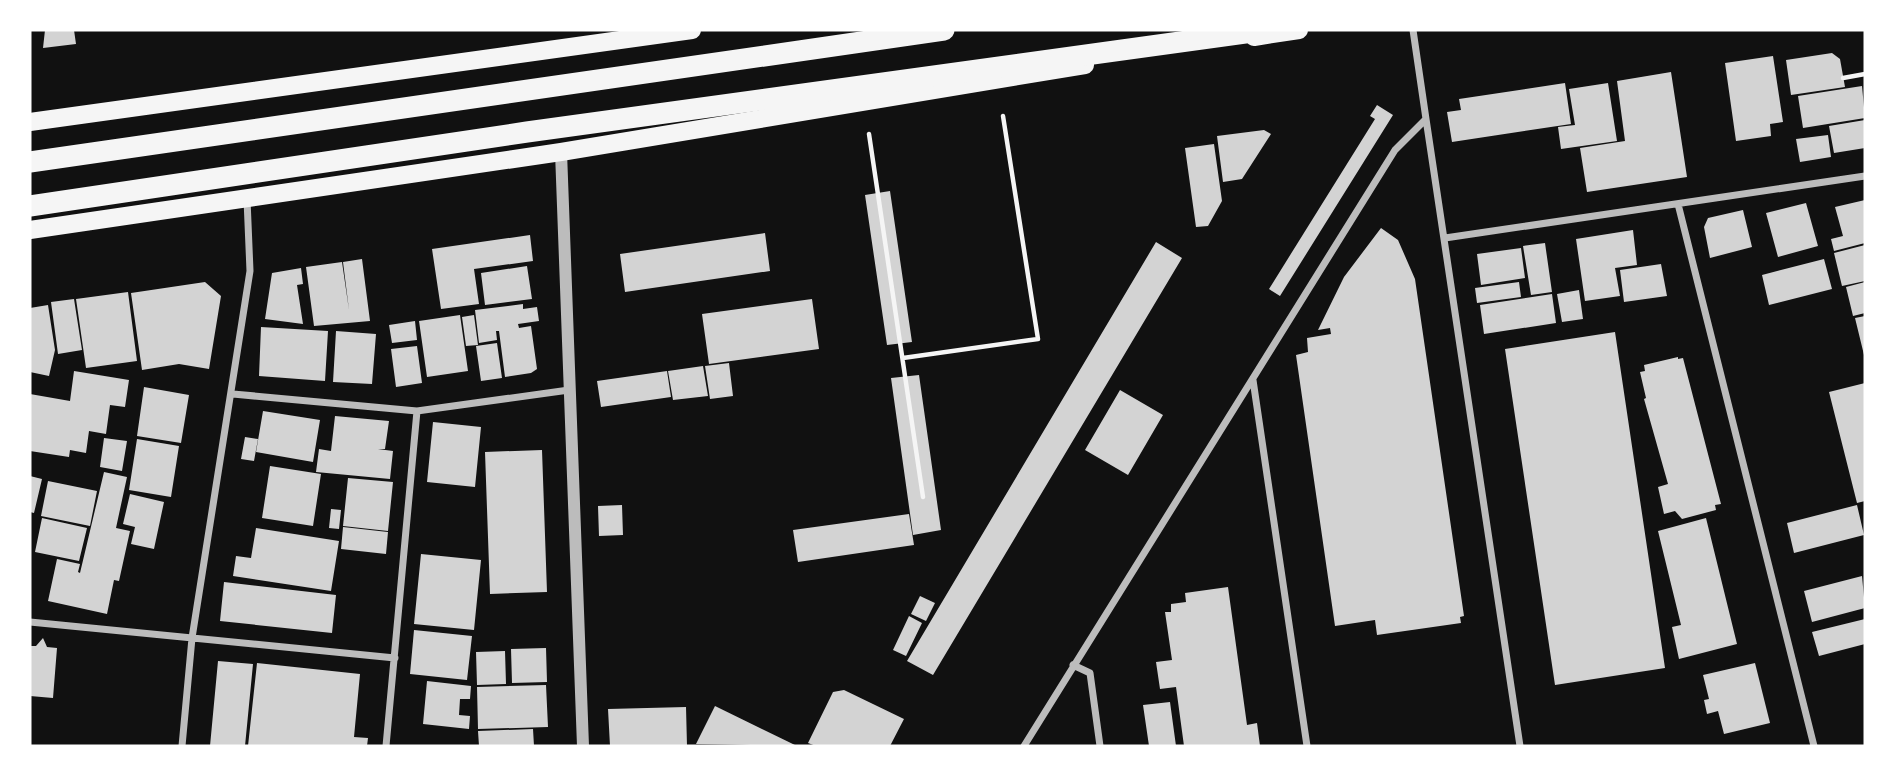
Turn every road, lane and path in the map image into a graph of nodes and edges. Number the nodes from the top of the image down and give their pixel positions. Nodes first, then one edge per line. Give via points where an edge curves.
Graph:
1 (692, 30) edge
2 (944, 30) edge
3 (1267, 30) edge
4 (1299, 30) edge
5 (1413, 30) edge
6 (1865, 74) edge
7 (1843, 78) dead end
8 (1003, 116) dead end
9 (1426, 119) junction
10 (30, 122) edge
11 (869, 134) dead end
12 (562, 152) junction
13 (30, 162) edge
14 (1865, 176) edge
15 (247, 198) junction
16 (1678, 204) junction
17 (30, 206) edge
18 (30, 230) edge
19 (1445, 238) junction
20 (902, 358) junction
21 (1253, 380) junction
22 (569, 390) junction
23 (233, 394) junction
24 (418, 411) junction
25 (923, 497) dead end
26 (30, 622) edge
27 (191, 638) junction
28 (395, 658) junction
29 (1073, 665) junction
30 (182, 746) edge
31 (386, 746) edge
32 (583, 746) edge
33 (1024, 746) edge
34 (1100, 746) edge
35 (1307, 746) edge
36 (1520, 746) edge
37 (1814, 746) edge

1 - 10 main road
2 - 13 highway
3 - 17 highway
4 - 12 main road
5 - 9 street
6 - 7 path
8 - 20 path via 1038,339
9 - 19 street
9 - 21 street via 1395,150
11 - 20 path
12 - 15 main road
12 - 22 street
14 - 16 street
15 - 18 main road
15 - 23 street via 250,271
16 - 19 street
16 - 37 street
19 - 36 street
20 - 25 path
21 - 29 street
21 - 35 street
22 - 24 street
22 - 32 street
23 - 24 street
23 - 27 street
24 - 28 street
26 - 27 street
27 - 28 street
27 - 30 street
28 - 31 street
29 - 33 street
29 - 34 street via 1090,673

